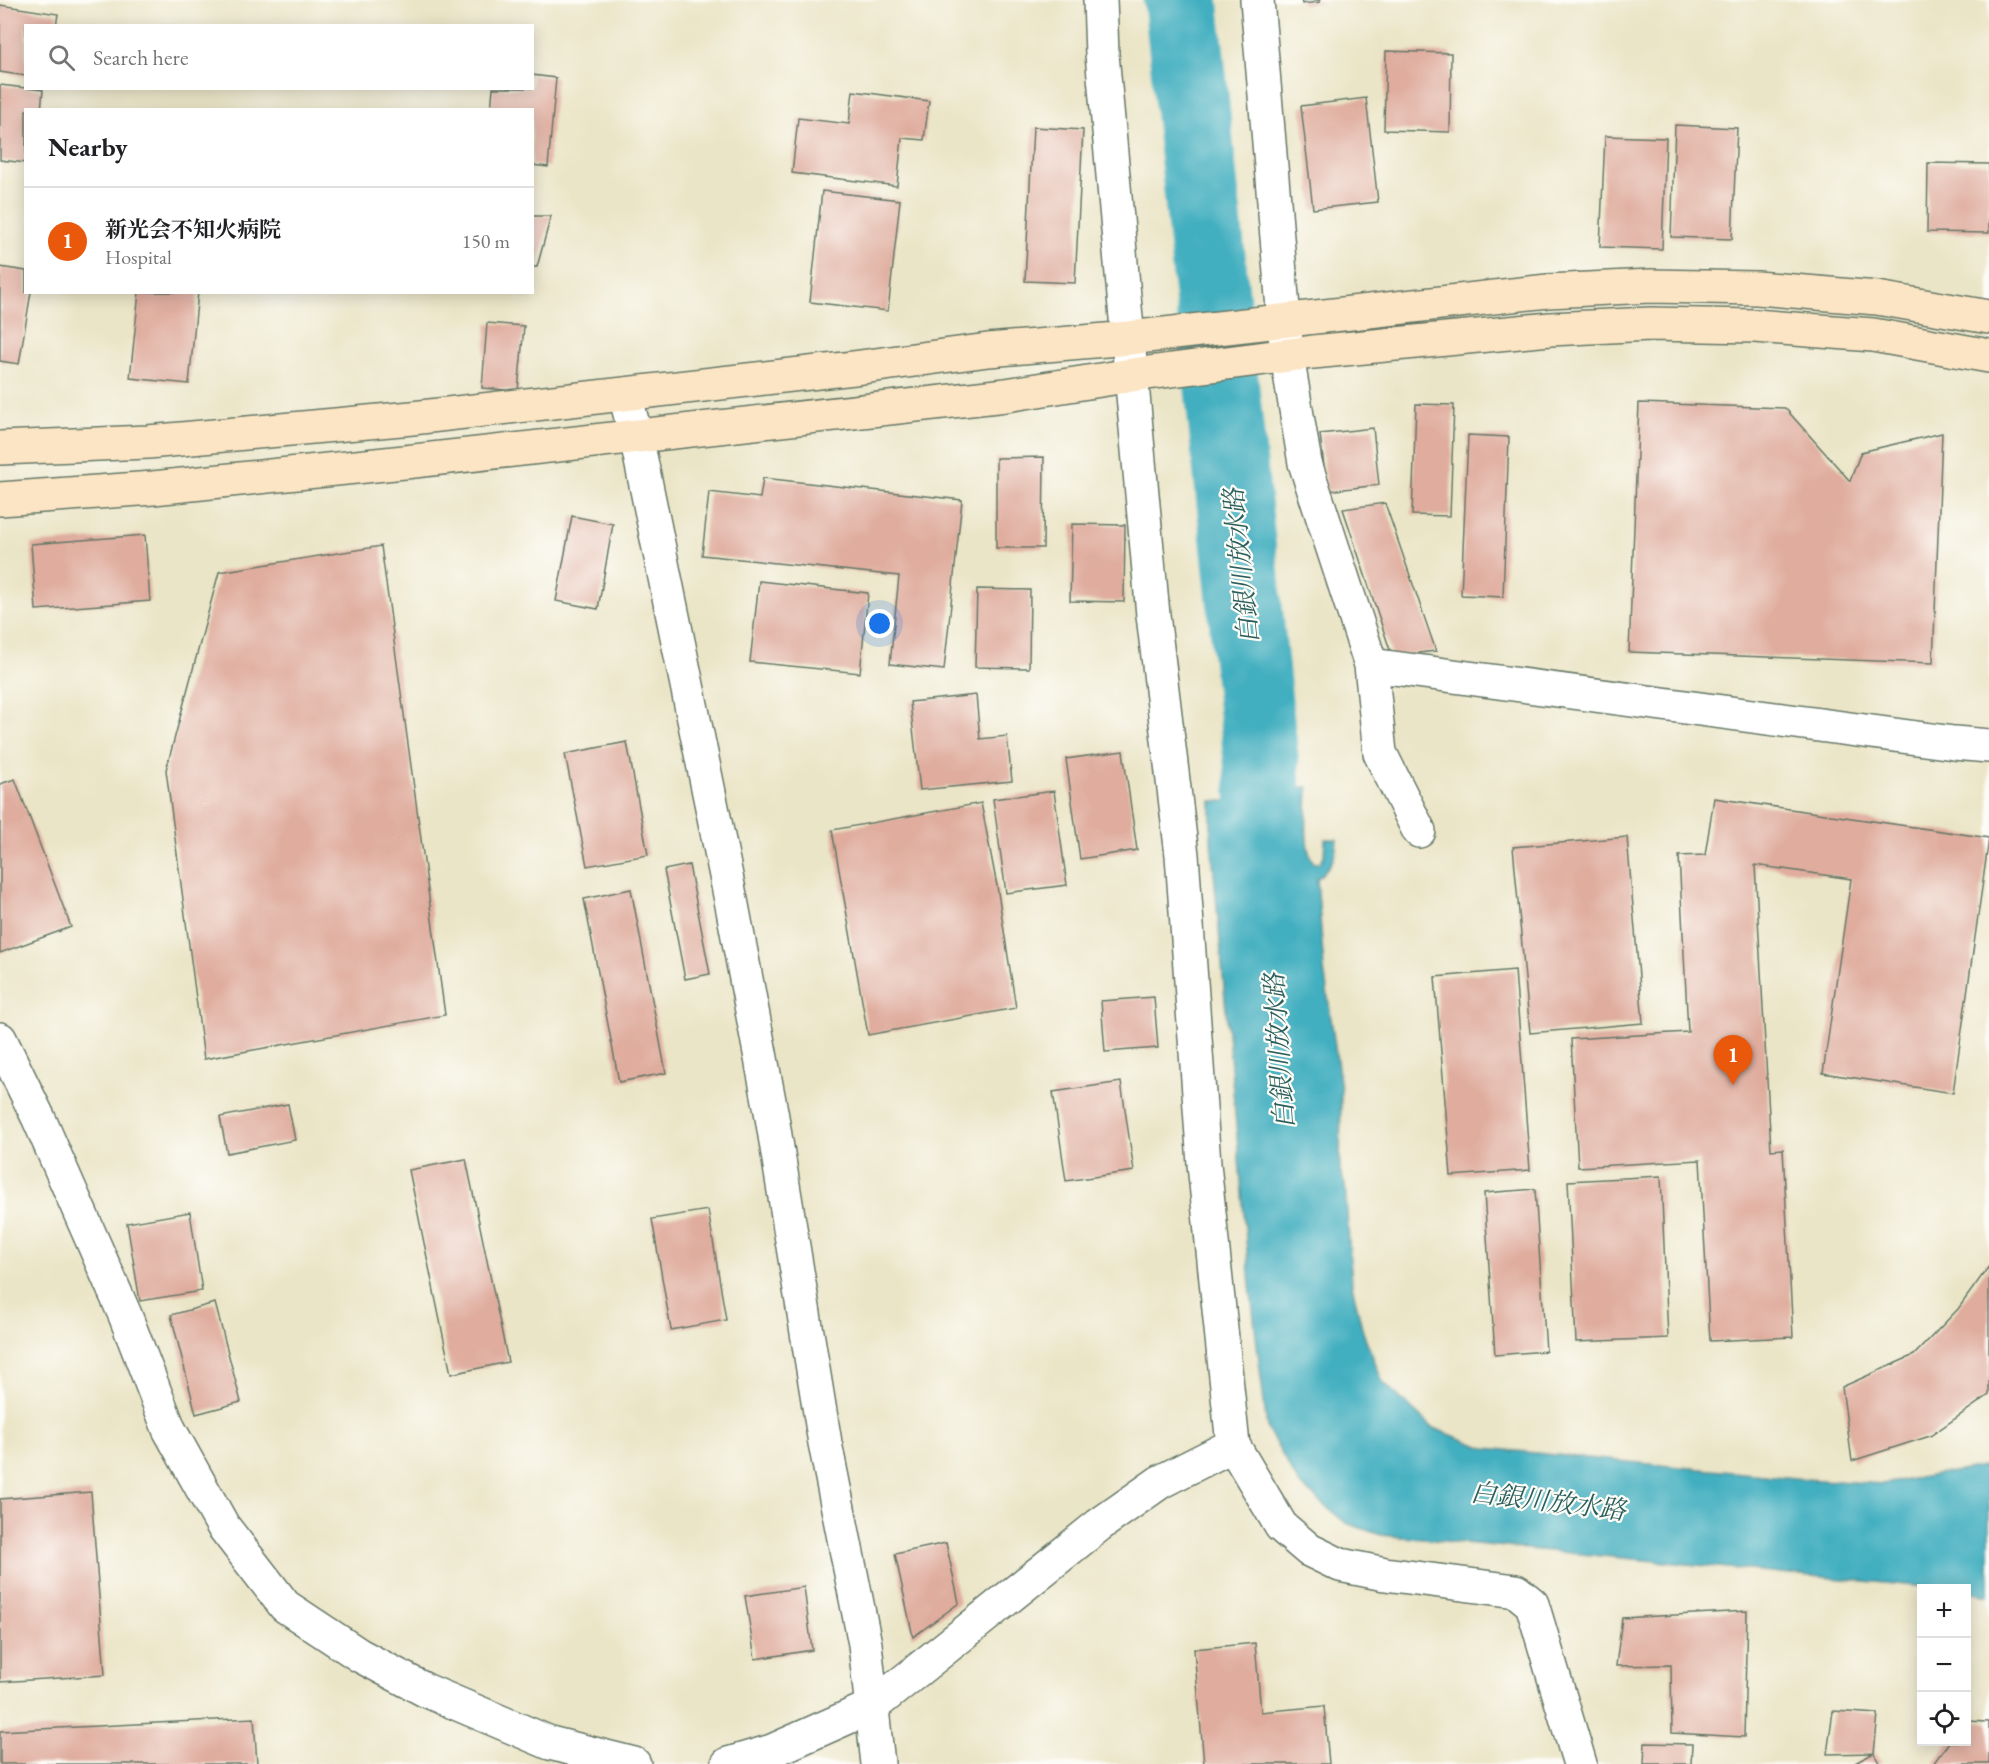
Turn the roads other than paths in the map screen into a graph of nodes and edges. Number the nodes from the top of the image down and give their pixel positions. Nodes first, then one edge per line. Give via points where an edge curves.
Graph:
1 (1100, 0) edge
2 (1257, 0) edge
3 (1989, 317) edge
4 (1284, 320) junction
5 (1129, 338) junction
6 (1287, 356) junction
7 (1988, 357) edge
8 (1132, 375) junction
9 (625, 395) junction
10 (636, 436) junction
11 (0, 448) edge
12 (0, 499) edge
13 (1371, 665) junction
14 (1989, 746) edge
15 (1419, 831) dead end
16 (0, 1039) edge
17 (1233, 1445) junction
18 (873, 1706) junction
19 (634, 1764) edge
20 (728, 1764) edge
21 (878, 1764) edge
22 (1580, 1764) edge

1 - 5 street
2 - 4 street
3 - 4 street via 1877,298 1757,288 1650,286 1548,291
4 - 5 street
4 - 6 street
5 - 8 street
5 - 9 street via 988,350
6 - 7 street via 1550,328 1650,324 1755,326 1872,335
6 - 8 street
6 - 13 street via 1305,463
8 - 10 street via 1006,394
8 - 17 street via 1153,615 1182,855 1204,1164
9 - 10 street
9 - 11 street via 148,442
10 - 12 street via 153,488
10 - 18 street via 769,1100
13 - 14 street
13 - 15 street via 1380,753
16 - 19 street via 125,1315 169,1430 223,1526 285,1606 359,1655 425,1690 550,1743
17 - 18 street via 1160,1482 1099,1525
17 - 22 street via 1281,1526 1309,1550 1340,1565 1385,1574 1516,1591 1532,1604
18 - 20 street via 772,1751
18 - 21 street

